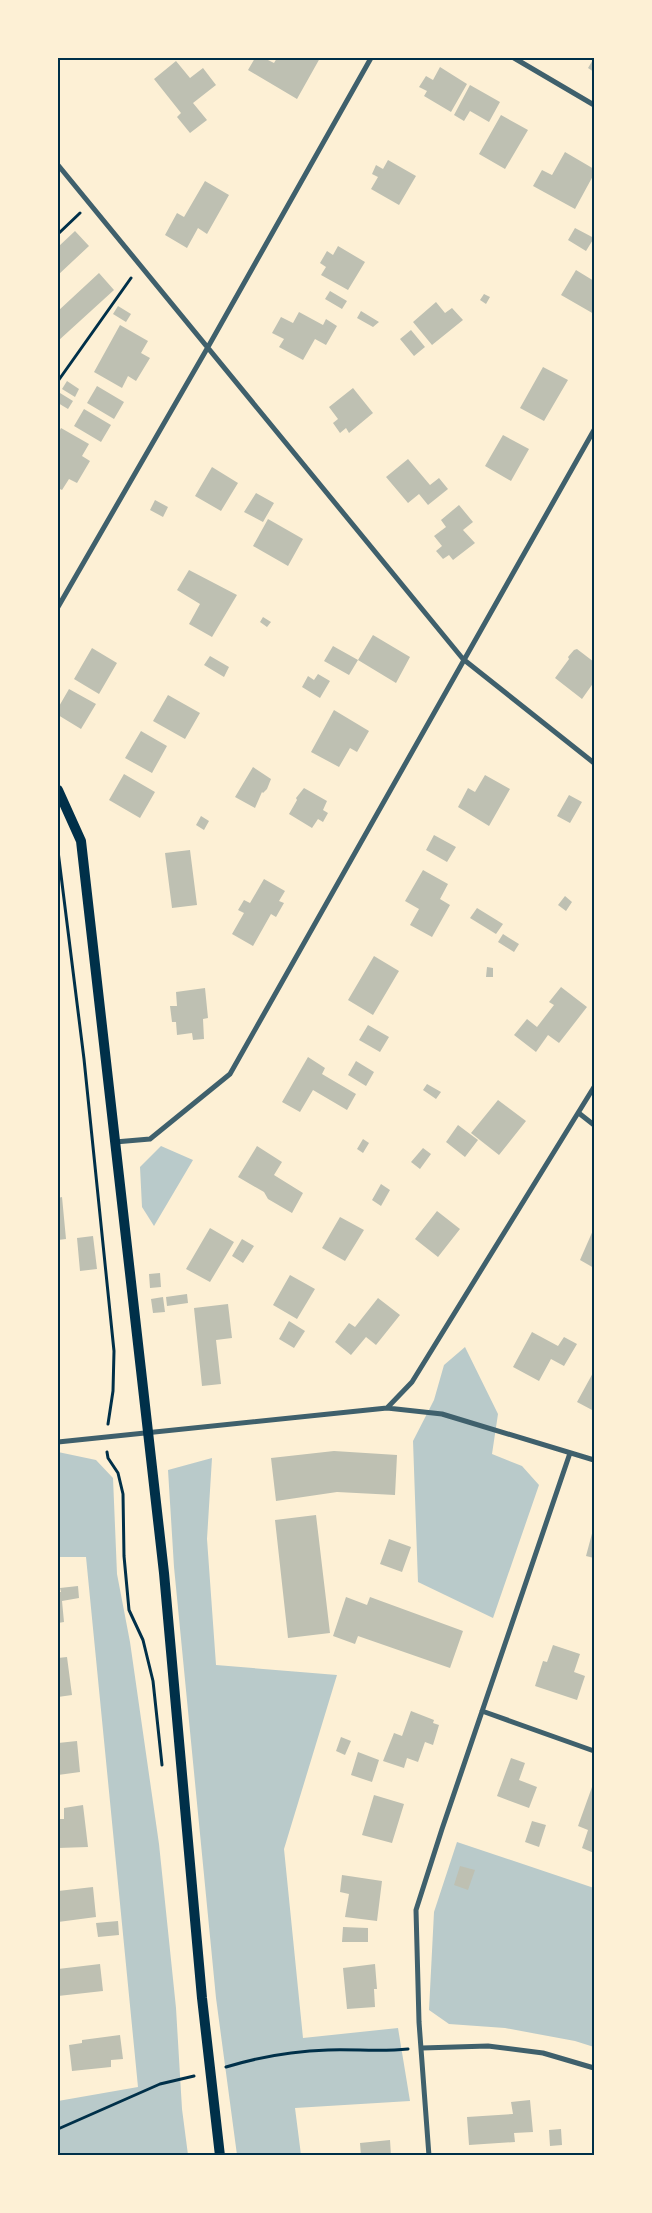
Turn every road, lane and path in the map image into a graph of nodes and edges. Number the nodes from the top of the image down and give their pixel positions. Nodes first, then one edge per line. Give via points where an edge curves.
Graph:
1 (371, 58) edge
2 (514, 58) edge
3 (594, 105) edge
4 (58, 165) edge
5 (90, 204) junction
6 (58, 234) edge
7 (140, 265) junction
8 (208, 347) junction
9 (58, 381) edge
10 (594, 430) edge
11 (58, 607) edge
12 (463, 659) junction
13 (594, 763) edge
14 (58, 790) edge
15 (58, 851) edge
16 (594, 1087) edge
17 (580, 1114) junction
18 (594, 1125) edge
19 (115, 1142) junction
20 (387, 1408) junction
21 (148, 1434) junction
22 (106, 1436) junction
23 (58, 1442) edge
24 (570, 1453) junction
25 (594, 1460) edge
26 (129, 1610) dead end
27 (482, 1711) junction
28 (594, 1751) edge
29 (422, 2048) junction
30 (594, 2068) edge
31 (210, 2072) junction
32 (58, 2130) edge
33 (220, 2156) edge
34 (429, 2156) edge

1 - 8 street
2 - 3 street
4 - 5 street
5 - 6 path
5 - 7 street
7 - 8 street
7 - 9 path
8 - 11 street
8 - 12 street
10 - 12 street
12 - 13 street
12 - 19 street via 230,1074 150,1139
14 - 19 main road via 80,841
15 - 22 path via 84,1060 114,1351 114,1391
16 - 17 street
17 - 18 street
17 - 20 street via 412,1382
19 - 21 main road
20 - 21 street
20 - 24 street via 442,1414
21 - 22 street
21 - 31 main road
22 - 23 street
22 - 26 path via 108,1458 118,1473 123,1494
24 - 25 street
24 - 27 street
27 - 28 street
27 - 29 street via 416,1910
29 - 30 street via 488,2046 543,2053
29 - 31 path via 380,2052 327,2050 260,2057
29 - 34 street
31 - 32 path via 160,2084
31 - 33 main road

